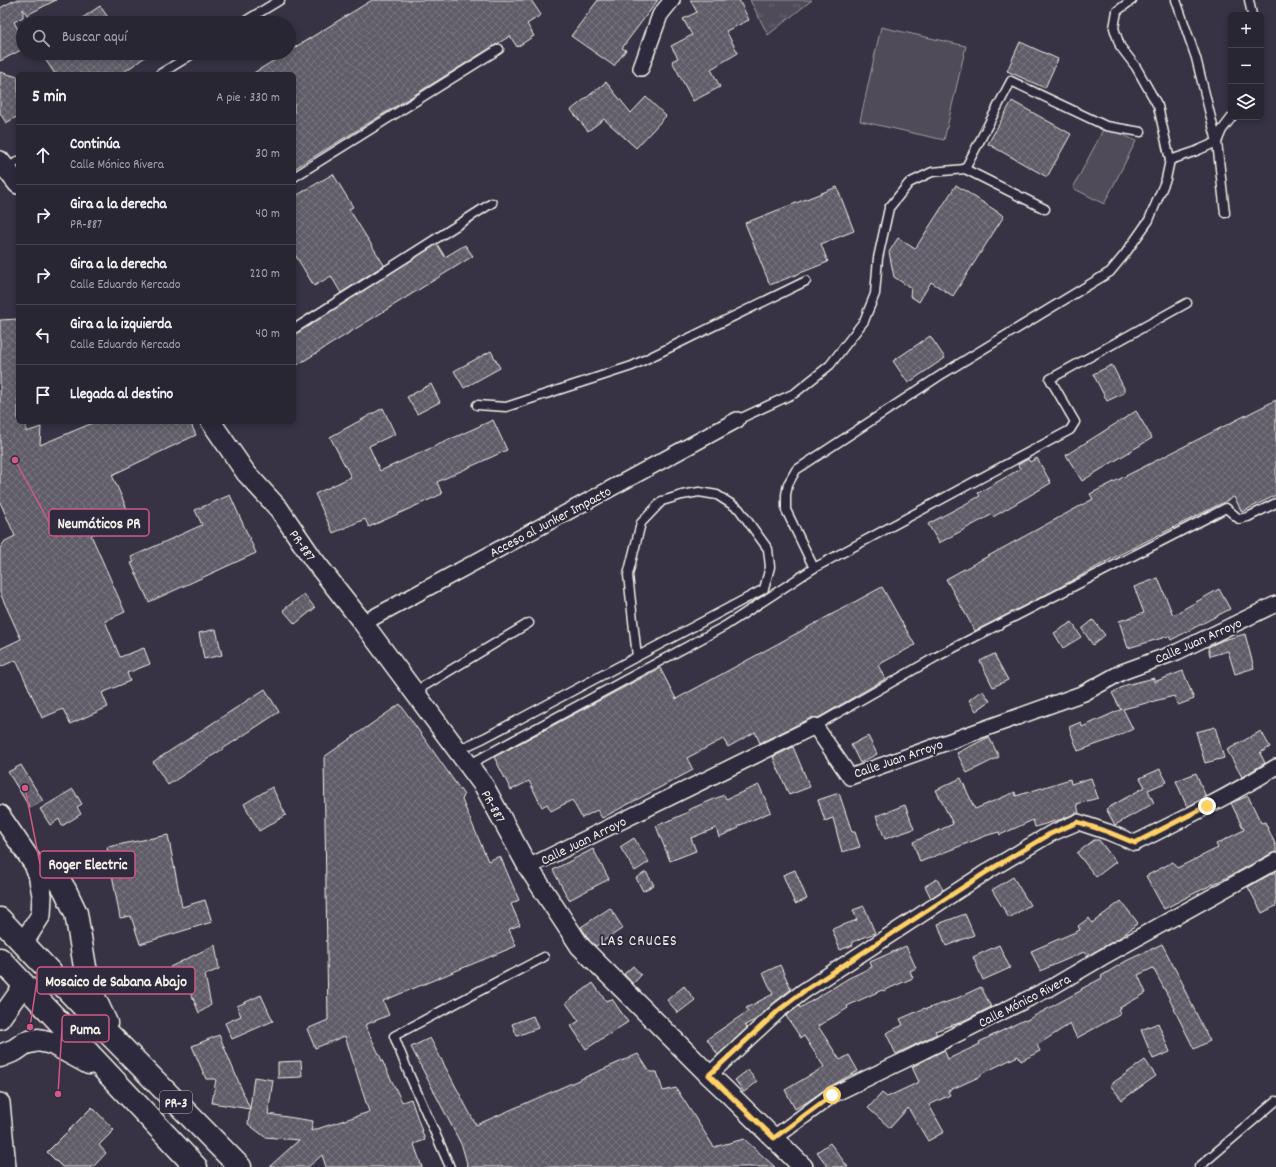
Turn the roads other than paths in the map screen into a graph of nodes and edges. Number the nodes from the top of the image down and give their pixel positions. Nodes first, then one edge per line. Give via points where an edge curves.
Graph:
1 (280, 0) edge
2 (672, 0) edge
3 (1132, 0) edge
4 (1176, 0) edge
5 (1249, 0) edge
6 (1251, 12) edge
7 (254, 16) edge
8 (499, 49) dead end
9 (183, 60) edge
10 (641, 68) dead end
11 (163, 72) edge
12 (1230, 120) edge
13 (1142, 132) dead end
14 (1217, 142) junction
15 (1170, 160) junction
16 (8, 164) edge
17 (965, 168) junction
18 (296, 176) edge
19 (16, 180) edge
20 (492, 203) dead end
21 (1045, 209) dead end
22 (1225, 214) dead end
23 (806, 281) dead end
24 (1187, 302) dead end
25 (296, 328) edge
26 (477, 405) dead end
27 (737, 420) joint
28 (211, 424) edge
29 (1276, 503) edge
30 (814, 568) junction
31 (1276, 604) edge
32 (363, 623) junction
33 (529, 623) dead end
34 (637, 657) junction
35 (414, 692) junction
36 (815, 726) junction
37 (463, 758) junction
38 (1276, 767) edge
39 (0, 815) edge
40 (1276, 861) edge
41 (528, 867) junction
42 (37, 869) junction
43 (0, 919) edge
44 (23, 943) junction
45 (544, 957) dead end
46 (0, 959) edge
47 (24, 985) junction
48 (0, 1019) edge
49 (112, 1037) junction
50 (0, 1056) edge
51 (106, 1073) junction
52 (709, 1075) junction
53 (1276, 1101) edge
54 (0, 1103) edge
55 (774, 1138) junction
56 (6, 1167) edge
57 (196, 1167) edge
58 (240, 1167) edge
59 (450, 1167) edge
60 (803, 1167) edge
61 (1199, 1167) edge

1 - 7 lane
2 - 10 street via 660,15
3 - 15 lane via 1117,11 1114,28 1120,46 1136,67 1158,106
4 - 14 lane via 1196,58
5 - 6 lane
8 - 18 lane
9 - 11 lane
12 - 14 lane
13 - 17 lane via 1106,126 1011,81
14 - 15 lane
14 - 22 lane
15 - 30 lane via 1166,179 1149,220 1110,272 944,373 796,470 788,484 786,510
16 - 19 street
17 - 21 lane
17 - 27 lane via 932,172 909,183 889,208 878,258 875,294 864,321 830,365 795,393
20 - 25 lane
23 - 26 lane via 632,366 506,407
24 - 30 lane via 1050,379 1075,422 1070,430
27 - 32 street, Acceso al Junker Impacto
28 - 32 street, PR-887 via 246,473 279,509 313,559
29 - 36 lane via 1240,519 1226,508 936,657
30 - 37 lane via 725,626
31 - 36 street, Calle Juan Arroyo via 1177,652 1122,672 1084,693 850,777
32 - 35 street, PR-887
33 - 35 lane
34 - 34 lane via 764,589 770,567 768,549 740,509 717,495 699,492 662,501 641,523 628,575
34 - 37 lane via 484,738
35 - 37 street, PR-887
36 - 41 street, Calle Juan Arroyo
37 - 41 street, PR-887 via 484,786
38 - 52 street via 1244,787 1135,843 1078,822 1050,834 988,871 804,991 779,1010
39 - 42 street
40 - 55 street, Calle Mónico Rivera via 1052,987 832,1095
41 - 52 street, PR-887 via 580,946
42 - 44 street via 42,895 41,915
42 - 49 highway via 58,877 76,913 85,967
43 - 44 highway, PR-3
44 - 49 highway, PR-3
45 - 59 lane via 394,1036
46 - 47 highway, PR-3
47 - 48 street
47 - 51 highway, PR-3
49 - 58 highway, PR-3
50 - 51 highway via 25,1043 38,1040 52,1043
51 - 57 highway, PR-3
52 - 55 street, PR-887
53 - 61 lane
54 - 56 street
55 - 60 street, PR-887

